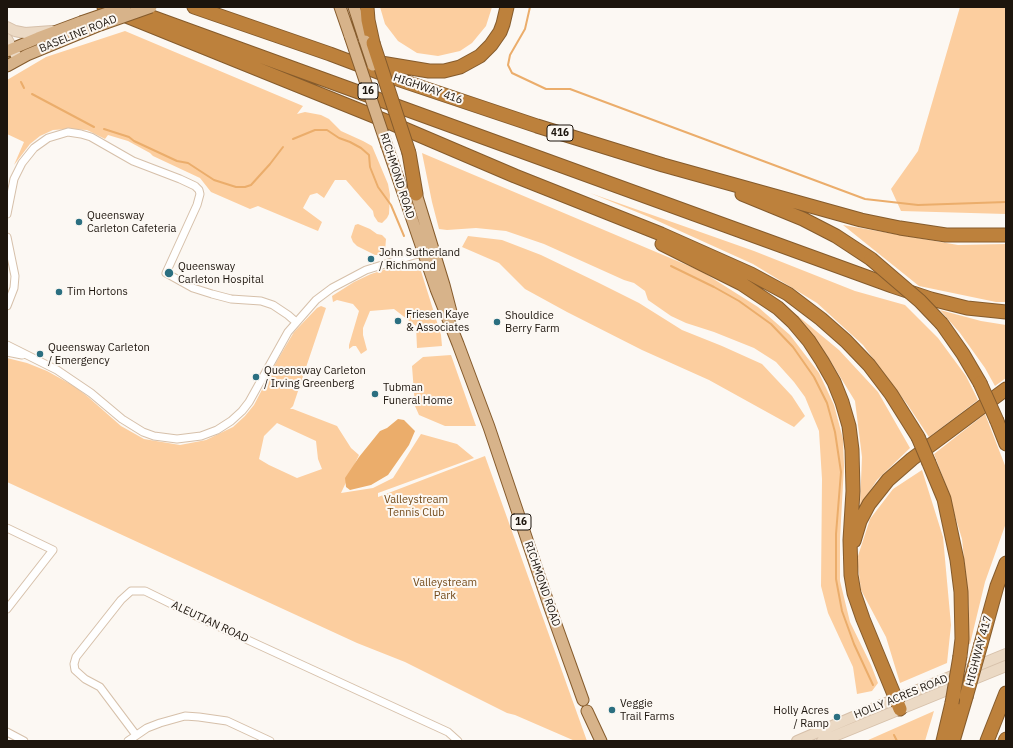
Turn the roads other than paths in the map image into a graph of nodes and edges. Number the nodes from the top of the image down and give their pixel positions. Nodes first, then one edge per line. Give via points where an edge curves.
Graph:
1 (104, 7) edge
2 (124, 7) edge
3 (151, 7) edge
4 (194, 7) edge
5 (337, 7) edge
6 (340, 7) edge
7 (354, 7) edge
8 (367, 7) edge
9 (507, 7) edge
10 (7, 27) edge
11 (60, 30) junction
12 (348, 30) junction
13 (7, 39) edge
14 (369, 42) junction
15 (10, 50) edge
16 (330, 54) junction
17 (18, 59) junction
18 (7, 66) edge
19 (664, 164) junction
20 (515, 176) junction
21 (416, 194) joint
22 (7, 214) edge
23 (1006, 235) edge
24 (7, 237) edge
25 (428, 252) junction
26 (7, 306) edge
27 (1006, 312) edge
28 (296, 322) junction
29 (7, 345) edge
30 (7, 352) edge
31 (30, 357) junction
32 (1006, 389) edge
33 (1006, 444) edge
34 (7, 528) edge
35 (1006, 562) edge
36 (850, 565) junction
37 (7, 609) edge
38 (1006, 654) edge
39 (1006, 666) edge
40 (1006, 693) edge
41 (583, 700) joint
42 (898, 704) junction
43 (587, 711) junction
44 (7, 732) edge
45 (136, 735) junction
46 (24, 741) edge
47 (128, 741) edge
48 (270, 741) edge
49 (458, 741) edge
50 (594, 741) edge
51 (601, 741) edge
52 (797, 741) edge
53 (822, 741) edge
54 (943, 741) edge
55 (953, 741) edge
56 (987, 741) edge

1 - 20 highway
2 - 11 main road, BASELINE ROAD, bridge
2 - 27 highway via 892,286 967,308
3 - 17 main road, BASELINE ROAD, bridge
4 - 16 highway, HIGHWAY 416 / 416
5 - 12 main road
6 - 12 main road, RICHMOND ROAD / 16
7 - 14 main road
8 - 14 highway
9 - 16 highway via 502,28 485,52 473,61 452,69 422,70
10 - 11 main road via 25,33
11 - 15 main road, BASELINE ROAD
12 - 25 main road, RICHMOND ROAD / 16, bridge via 387,146
13 - 15 main road
14 - 21 highway, bridge via 406,152
15 - 17 main road
16 - 19 highway, HIGHWAY 416 / 416 via 537,126
17 - 18 main road, BASELINE ROAD
19 - 23 highway via 861,220 946,235
19 - 33 highway, bridge via 803,219 836,236 871,259 920,301 942,324 980,383
20 - 36 highway via 730,277 768,301 800,331 816,351 834,382 849,426 853,462
20 - 54 highway, bridge via 691,247 788,294 821,319 869,365 891,394 918,437 944,499 957,560 962,639
21 - 25 main road, RICHMOND ROAD / 16
22 - 28 street via 14,179 34,148 48,138 68,132 91,137 133,161 180,179 199,190 197,205 166,273 193,288 212,294 273,305
24 - 26 street via 15,276 14,288
25 - 28 street via 353,276 316,300
25 - 41 main road, RICHMOND ROAD / 16 via 436,289 489,427
28 - 31 street via 242,411 217,430 191,438 166,438 143,432 122,419 63,373
29 - 31 street
30 - 31 street
32 - 36 highway via 912,459 880,488 860,521
34 - 37 street via 53,550
35 - 55 highway, HIGHWAY 417, bridge
36 - 42 highway via 857,601
38 - 42 main road, HOLLY ACRES ROAD
39 - 42 main road, HOLLY ACRES ROAD
40 - 56 highway
41 - 43 main road, RICHMOND ROAD / 16
42 - 52 main road, HOLLY ACRES ROAD
42 - 53 main road, HOLLY ACRES ROAD
43 - 50 main road, RICHMOND ROAD / 16
43 - 51 main road, RICHMOND ROAD / 16
44 - 46 street
45 - 47 street
45 - 48 street via 147,728 185,716 227,721
45 - 49 street, ALEUTIAN ROAD via 100,687 85,679 74,664 76,657 121,600 131,591 145,591 448,732

